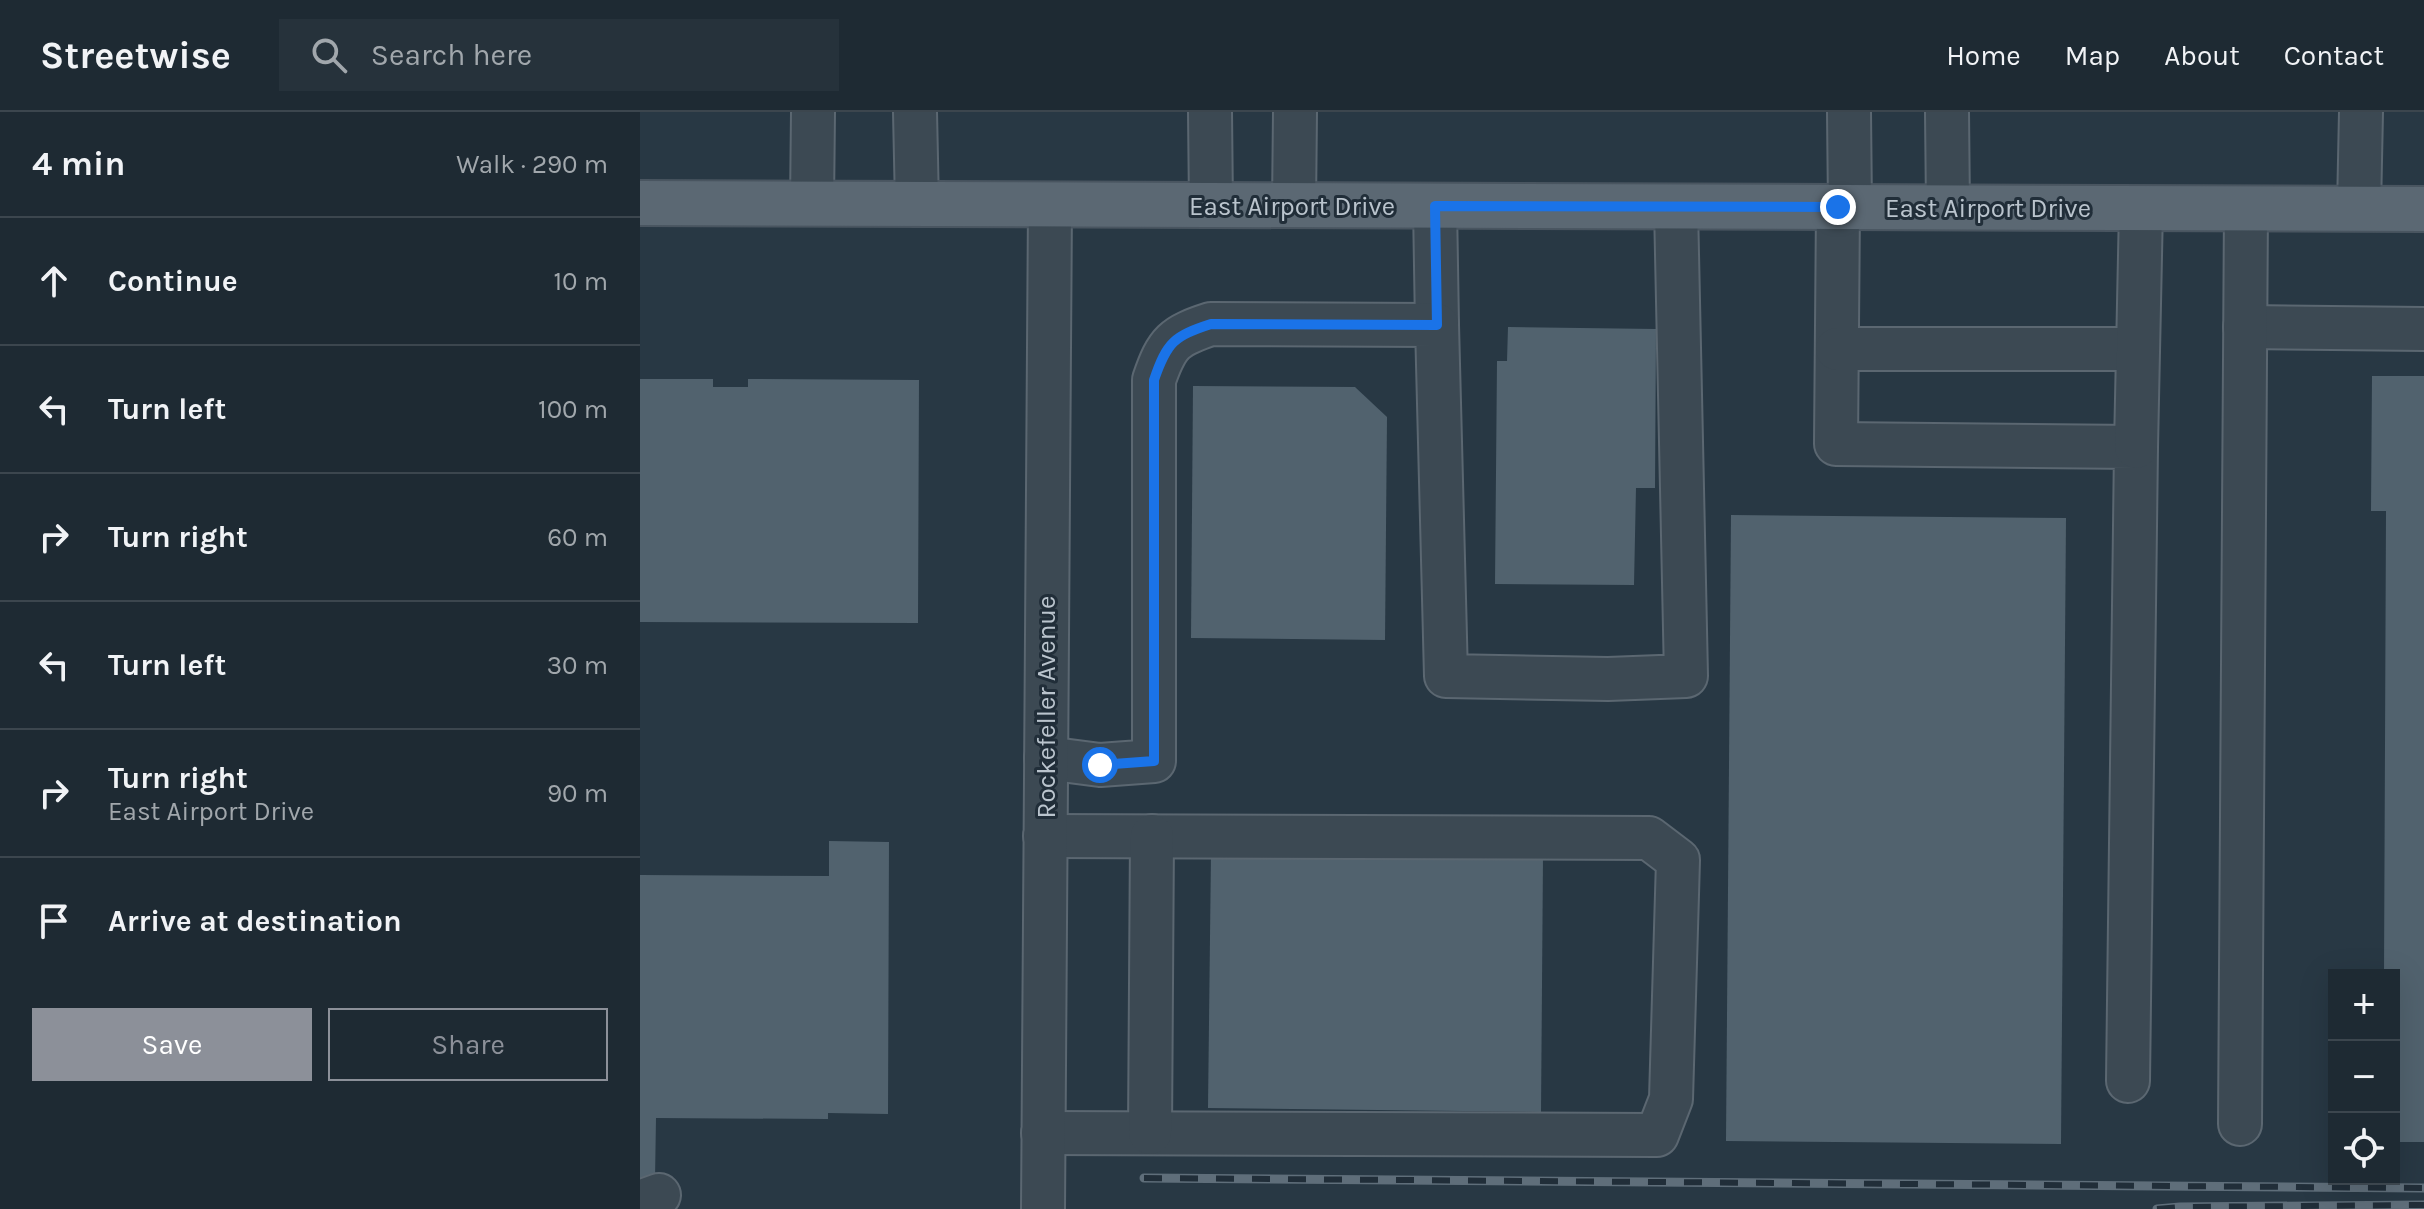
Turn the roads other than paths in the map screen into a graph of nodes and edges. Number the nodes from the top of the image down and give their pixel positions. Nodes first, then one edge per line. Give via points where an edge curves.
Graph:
1 (813, 112) edge
2 (915, 112) edge
3 (1210, 112) edge
4 (1295, 112) edge
5 (1849, 112) edge
6 (1947, 112) edge
7 (2361, 112) edge
8 (640, 203) edge
9 (812, 204) junction
10 (917, 205) junction
11 (1050, 205) junction
12 (1211, 206) junction
13 (1294, 206) junction
14 (1435, 206) junction
15 (1676, 207) junction
16 (1844, 207) junction
17 (1948, 208) junction
18 (2141, 208) junction
19 (2246, 208) junction
20 (2359, 209) junction
21 (2424, 209) edge
22 (1437, 325) junction
23 (2245, 327) junction
24 (2424, 329) edge
25 (1837, 349) junction
26 (2138, 349) junction
27 (2136, 447) junction
28 (1046, 758) junction
29 (1045, 836) junction
30 (1152, 836) junction
31 (2128, 1081) dead end
32 (2240, 1124) dead end
33 (1043, 1133) junction
34 (1150, 1133) junction
35 (1043, 1209) edge

1 - 9 street
2 - 10 street
3 - 12 street
4 - 13 street
5 - 16 street
6 - 17 street
7 - 20 street
8 - 9 main road, East Airport Drive
9 - 10 main road, East Airport Drive
10 - 11 main road, East Airport Drive
11 - 12 main road, East Airport Drive
11 - 28 street, Rockefeller Avenue
12 - 13 main road, East Airport Drive
13 - 14 main road, East Airport Drive
14 - 15 main road, East Airport Drive
14 - 22 street
15 - 16 main road, East Airport Drive
15 - 22 street via 1686,676 1446,676
16 - 17 main road, East Airport Drive
16 - 25 street
17 - 18 main road, East Airport Drive
18 - 19 main road, East Airport Drive
18 - 26 street
19 - 20 main road, East Airport Drive
19 - 23 street
20 - 21 main road, East Airport Drive
22 - 28 street via 1211,324 1183,333 1163,354 1154,380 1154,761 1100,765
23 - 24 street
23 - 32 street
25 - 26 street
25 - 27 street via 1836,444
26 - 27 street
27 - 31 street
28 - 29 street, Rockefeller Avenue
29 - 30 street
29 - 33 street, Rockefeller Avenue
30 - 34 street
30 - 34 street via 1649,838 1678,860 1671,1099 1657,1135
33 - 34 street
33 - 35 street, Rockefeller Avenue

